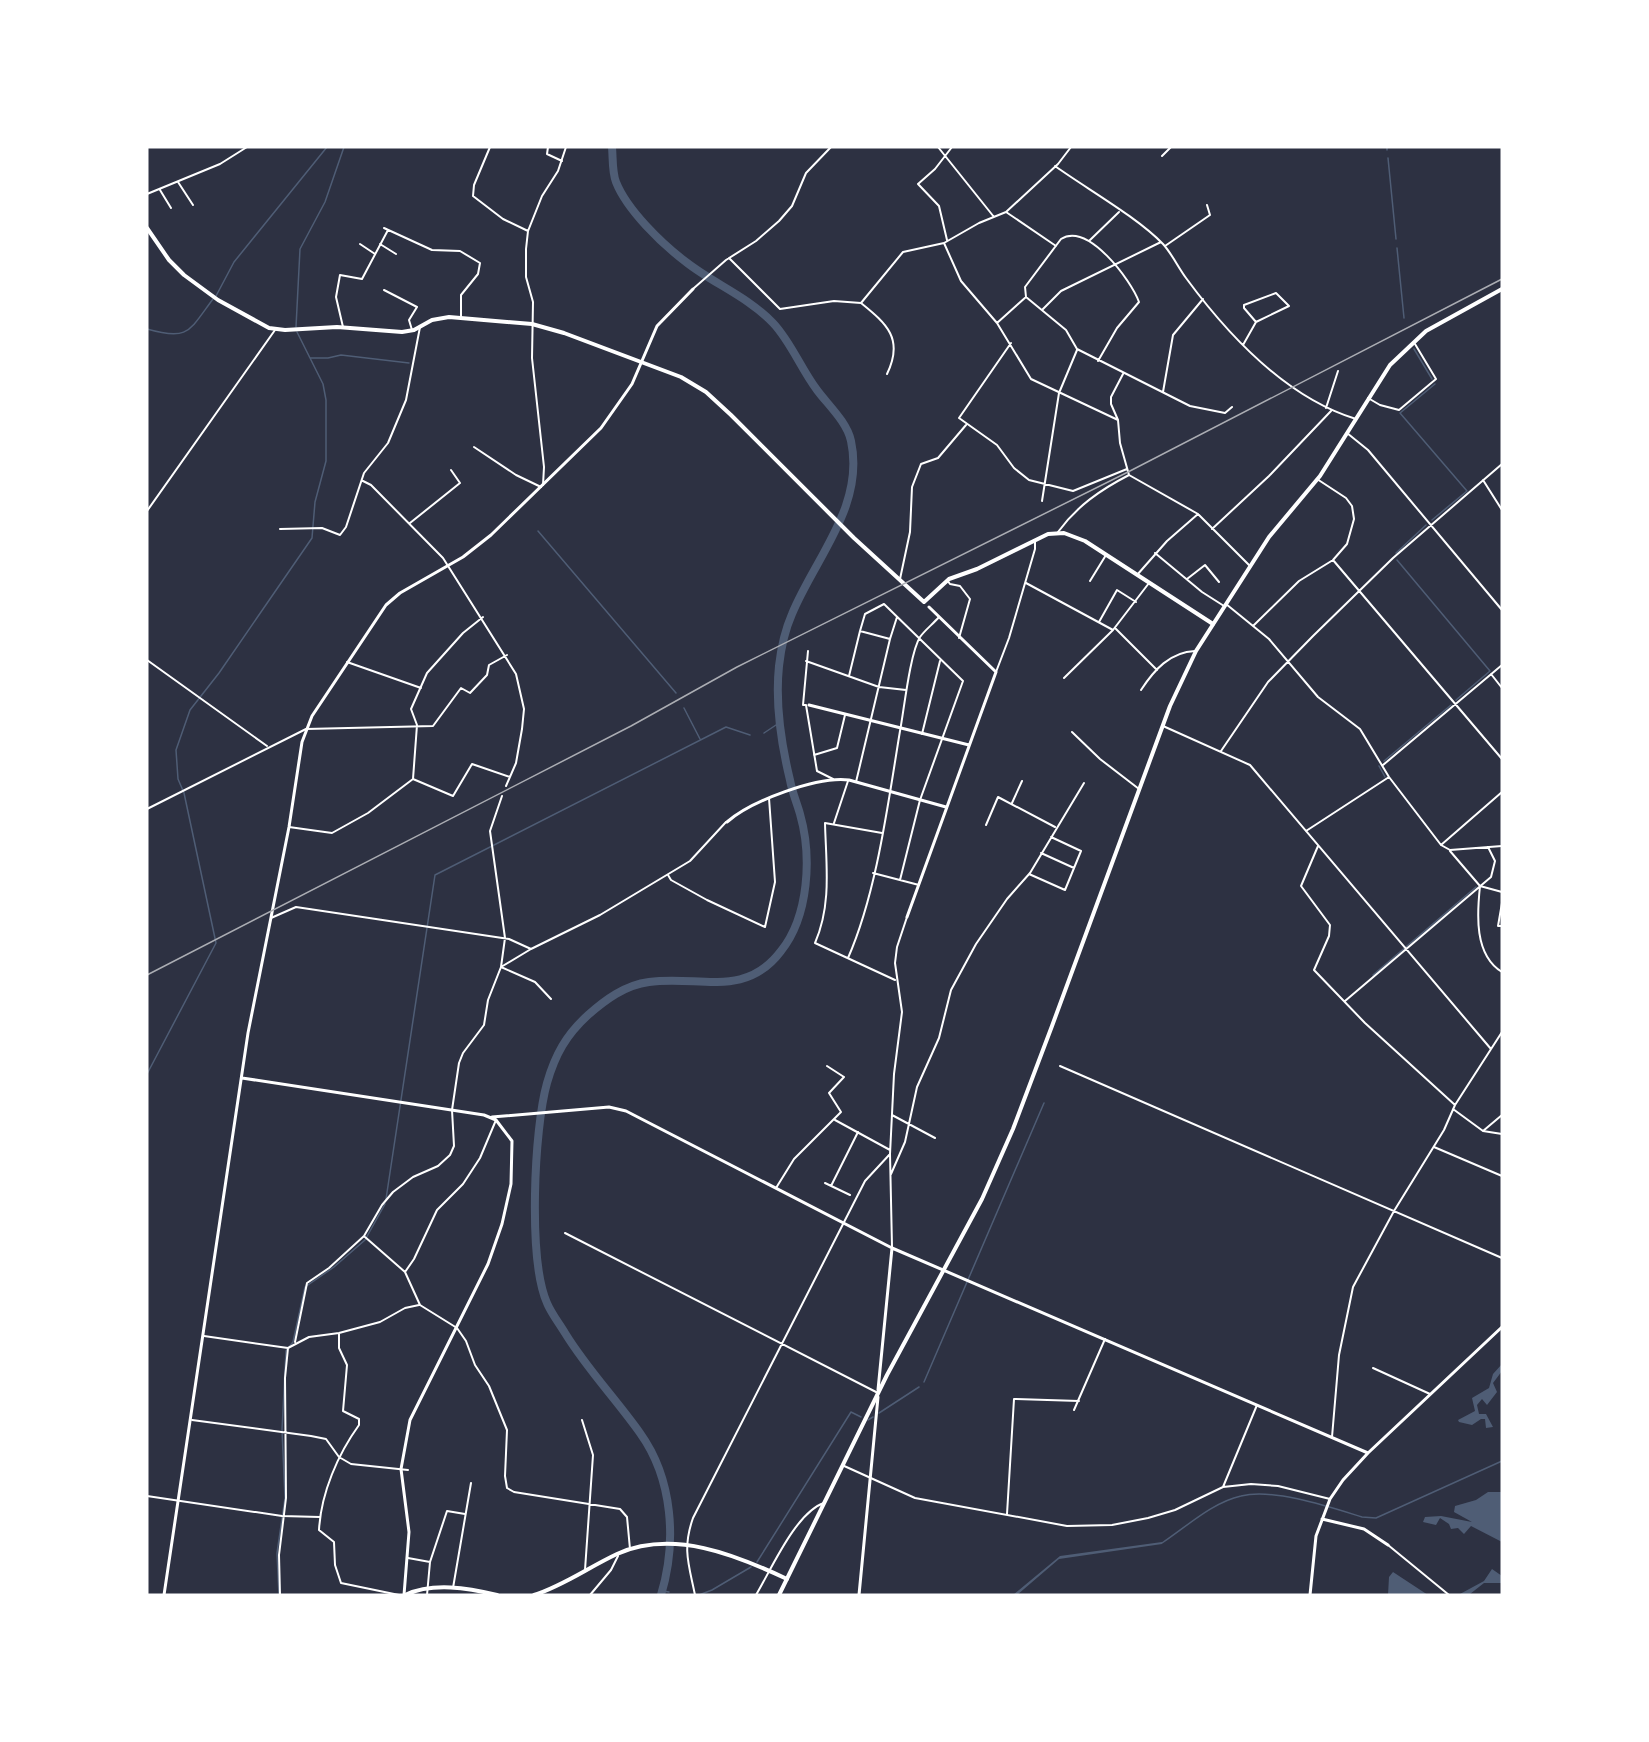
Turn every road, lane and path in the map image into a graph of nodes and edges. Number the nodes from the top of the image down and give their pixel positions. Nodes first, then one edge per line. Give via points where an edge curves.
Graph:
1 (247, 147) edge
2 (490, 147) edge
3 (548, 147) edge
4 (566, 147) edge
5 (831, 147) edge
6 (938, 147) edge
7 (952, 147) edge
8 (1071, 147) edge
9 (1171, 147) edge
10 (946, 155) junction
11 (1162, 156) dead end
12 (562, 161) junction
13 (1055, 166) junction
14 (178, 182) junction
15 (160, 190) junction
16 (147, 194) edge
17 (193, 205) dead end
18 (1207, 205) dead end
19 (171, 208) dead end
20 (1006, 212) junction
21 (1119, 212) junction
22 (994, 217) junction
23 (147, 228) edge
24 (384, 228) dead end
25 (388, 231) junction
26 (528, 231) junction
27 (946, 242) junction
28 (1089, 242) junction
29 (1161, 242) junction
30 (360, 244) dead end
31 (380, 244) junction
32 (1165, 246) junction
33 (1056, 247) junction
34 (396, 254) dead end
35 (375, 255) junction
36 (727, 259) junction
37 (1114, 265) junction
38 (693, 289) joint
39 (1502, 289) edge
40 (384, 290) dead end
41 (1026, 297) junction
42 (1203, 298) junction
43 (861, 303) junction
44 (1043, 309) junction
45 (461, 318) junction
46 (1256, 322) junction
47 (998, 323) junction
48 (532, 324) junction
49 (343, 327) junction
50 (420, 327) junction
51 (275, 330) junction
52 (412, 330) junction
53 (1413, 342) junction
54 (1011, 343) junction
55 (1243, 345) junction
56 (1077, 349) junction
57 (1098, 361) junction
58 (642, 362) junction
59 (1338, 371) dead end
60 (887, 374) dead end
61 (1123, 374) junction
62 (1163, 392) junction
63 (1059, 393) junction
64 (1368, 398) junction
65 (1232, 407) dead end
66 (1326, 408) junction
67 (1331, 411) junction
68 (1356, 419) junction
69 (1118, 420) junction
70 (966, 425) junction
71 (1347, 433) junction
72 (474, 447) dead end
73 (1502, 464) edge
74 (1127, 469) junction
75 (451, 470) dead end
76 (1129, 476) junction
77 (1317, 479) junction
78 (1483, 480) junction
79 (363, 481) junction
80 (1044, 482) junction
81 (542, 486) junction
82 (1042, 501) dead end
83 (1502, 510) edge
84 (147, 511) edge
85 (1198, 514) junction
86 (410, 523) junction
87 (1432, 524) junction
88 (280, 529) dead end
89 (1212, 529) junction
90 (1058, 532) junction
91 (1035, 540) junction
92 (1155, 554) junction
93 (1106, 555) junction
94 (1333, 560) junction
95 (449, 566) junction
96 (1250, 566) junction
97 (1137, 575) junction
98 (900, 579) junction
99 (1187, 579) junction
100 (947, 580) junction
101 (1090, 581) dead end
102 (1219, 582) dead end
103 (1025, 583) junction
104 (1149, 583) junction
105 (1359, 591) junction
106 (1136, 602) junction
107 (1225, 605) junction
108 (929, 607) dead end
109 (1502, 610) edge
110 (483, 617) junction
111 (897, 617) junction
112 (939, 617) junction
113 (1099, 622) junction
114 (1213, 624) junction
115 (1253, 626) junction
116 (1114, 629) junction
117 (860, 631) junction
118 (919, 638) junction
119 (959, 638) junction
120 (890, 639) junction
121 (808, 651) dead end
122 (1196, 651) junction
123 (507, 655) junction
124 (147, 660) edge
125 (941, 660) junction
126 (347, 662) junction
127 (806, 662) junction
128 (1289, 663) junction
129 (1502, 665) edge
130 (1157, 670) junction
131 (996, 672) junction
132 (1491, 674) junction
133 (849, 676) junction
134 (1064, 678) dead end
135 (879, 687) junction
136 (422, 688) junction
137 (1502, 688) edge
138 (906, 690) junction
139 (1141, 690) dead end
140 (1455, 704) junction
141 (807, 705) junction
142 (845, 715) junction
143 (871, 721) junction
144 (417, 725) junction
145 (1162, 725) junction
146 (901, 728) junction
147 (306, 729) junction
148 (1072, 732) dead end
149 (922, 734) junction
150 (943, 739) junction
151 (969, 745) junction
152 (267, 746) junction
153 (1221, 751) junction
154 (814, 754) junction
155 (1502, 759) edge
156 (1383, 765) junction
157 (510, 777) junction
158 (1389, 777) junction
159 (413, 779) junction
160 (833, 779) junction
161 (849, 780) junction
162 (1022, 781) dead end
163 (856, 782) junction
164 (1084, 783) dead end
165 (506, 786) dead end
166 (1139, 789) junction
167 (890, 792) junction
168 (1502, 792) edge
169 (502, 796) dead end
170 (771, 798) junction
171 (920, 800) junction
172 (1012, 804) junction
173 (946, 807) junction
174 (147, 809) edge
175 (727, 822) joint
176 (834, 824) junction
177 (986, 825) dead end
178 (289, 827) junction
179 (1055, 827) junction
180 (1306, 831) junction
181 (882, 833) junction
182 (1050, 836) junction
183 (1441, 845) junction
184 (1318, 846) junction
185 (1502, 846) edge
186 (1488, 848) junction
187 (1450, 850) junction
188 (1041, 853) junction
189 (1074, 868) junction
190 (873, 873) junction
191 (1029, 874) junction
192 (668, 875) junction
193 (900, 880) junction
194 (919, 885) junction
195 (1480, 886) junction
196 (1502, 892) edge
197 (1502, 903) edge
198 (907, 917) joint
199 (270, 918) junction
200 (1502, 926) edge
201 (505, 938) junction
202 (531, 949) junction
203 (1407, 949) junction
204 (848, 958) junction
205 (501, 967) junction
206 (1502, 972) edge
207 (896, 981) junction
208 (551, 999) dead end
209 (1345, 1001) junction
210 (1502, 1032) edge
211 (1491, 1049) junction
212 (827, 1066) dead end
213 (1060, 1066) dead end
214 (242, 1078) junction
215 (1455, 1105) junction
216 (1453, 1109) junction
217 (453, 1110) junction
218 (892, 1115) junction
219 (1502, 1115) edge
220 (492, 1117) junction
221 (834, 1119) junction
222 (496, 1120) junction
223 (909, 1123) junction
224 (1483, 1131) junction
225 (858, 1132) junction
226 (1502, 1134) edge
227 (935, 1138) dead end
228 (1434, 1147) junction
229 (890, 1152) junction
230 (891, 1174) junction
231 (1502, 1176) edge
232 (825, 1183) dead end
233 (831, 1186) junction
234 (776, 1188) junction
235 (850, 1195) dead end
236 (1394, 1211) junction
237 (844, 1223) junction
238 (565, 1233) dead end
239 (364, 1236) junction
240 (892, 1248) junction
241 (1502, 1258) edge
242 (944, 1271) junction
243 (405, 1272) junction
244 (420, 1305) junction
245 (1502, 1327) edge
246 (457, 1328) junction
247 (339, 1334) junction
248 (204, 1336) junction
249 (1105, 1339) junction
250 (295, 1342) junction
251 (783, 1344) junction
252 (288, 1348) junction
253 (1373, 1368) dead end
254 (878, 1393) junction
255 (1430, 1394) junction
256 (1079, 1401) junction
257 (1257, 1405) junction
258 (1074, 1410) dead end
259 (192, 1420) junction
260 (582, 1420) dead end
261 (285, 1433) junction
262 (1332, 1437) junction
263 (1368, 1453) junction
264 (339, 1457) junction
265 (842, 1465) junction
266 (401, 1468) junction
267 (408, 1470) dead end
268 (870, 1477) junction
269 (471, 1483) dead end
270 (1223, 1487) junction
271 (147, 1496) edge
272 (1330, 1500) junction
273 (179, 1501) junction
274 (824, 1503) junction
275 (590, 1506) junction
276 (466, 1514) junction
277 (1007, 1514) junction
278 (282, 1516) junction
279 (321, 1517) junction
280 (1322, 1519) junction
281 (1388, 1545) joint
282 (686, 1546) junction
283 (630, 1550) junction
284 (618, 1554) junction
285 (408, 1558) junction
286 (430, 1562) junction
287 (585, 1570) junction
288 (771, 1571) junction
289 (787, 1579) junction
290 (453, 1588) junction
291 (429, 1589) junction
292 (164, 1595) edge
293 (280, 1595) edge
294 (403, 1595) edge
295 (427, 1595) edge
296 (497, 1595) edge
297 (534, 1595) edge
298 (591, 1595) edge
299 (695, 1595) edge
300 (756, 1595) edge
301 (779, 1595) edge
302 (859, 1595) edge
303 (1310, 1595) edge
304 (1449, 1595) edge

1 - 14 street
2 - 26 street via 473,196 503,219
3 - 12 street via 547,154
4 - 12 street
5 - 36 street via 804,177 788,212
6 - 10 street
7 - 10 street
8 - 13 street
9 - 11 street
10 - 22 street
10 - 27 street via 918,184 939,206
12 - 26 street
13 - 20 street
13 - 21 street
14 - 15 street
14 - 17 street
15 - 16 street
15 - 19 street
18 - 32 street via 1210,214
20 - 22 street
20 - 33 street
21 - 28 street
21 - 29 street
22 - 27 street
23 - 51 main road via 168,260 211,296 257,324
24 - 25 street
25 - 31 street
25 - 45 street via 432,250 460,252 480,263 478,274 461,295
26 - 48 street via 526,277 533,302
27 - 43 street via 903,252
27 - 47 street via 963,284
28 - 33 street via 1066,236
28 - 37 street via 1100,247
29 - 32 street
29 - 37 street
30 - 35 street
31 - 34 street
31 - 35 street
32 - 42 street
33 - 41 street via 1024,287
35 - 49 street via 362,279 340,275 336,297
36 - 38 street
36 - 43 street via 780,309 834,300
37 - 44 street via 1061,291
37 - 57 street via 1139,302 1117,328
38 - 58 street via 657,327
39 - 53 main road via 1442,320
40 - 52 street via 417,307 410,320
41 - 44 street
41 - 47 street
42 - 55 street
42 - 62 street via 1173,335
43 - 60 street via 891,333 895,356
44 - 56 street via 1066,330
45 - 48 main road
45 - 50 main road via 438,318
46 - 46 street via 1288,308 1288,306 1276,293 1244,305
46 - 55 street
47 - 54 street
48 - 58 main road
48 - 81 street via 544,467
49 - 51 main road
49 - 52 main road
50 - 52 main road
50 - 79 street via 406,400 387,443 368,465
51 - 84 street
53 - 64 main road via 1390,365
53 - 64 street via 1436,379 1399,411
54 - 63 street via 1030,378
54 - 70 street via 959,416
55 - 66 street via 1293,387
56 - 57 street
56 - 63 street
57 - 61 street
58 - 81 street via 627,394 609,419
58 - 98 main road via 681,377 716,400
59 - 66 street
61 - 62 street
61 - 69 street via 1111,397
62 - 65 street via 1203,409 1225,413
63 - 69 street
63 - 80 street
64 - 68 main road
66 - 67 street
67 - 68 street
67 - 89 street
68 - 71 main road
69 - 74 street
70 - 80 street via 997,445 1025,478
70 - 98 street via 938,458 921,464 912,484 910,532
71 - 77 main road
71 - 87 street via 1368,450
72 - 81 street via 516,475
73 - 78 street
74 - 76 street
74 - 80 street via 1073,491
75 - 86 street via 460,483
76 - 85 street
76 - 90 street via 1090,497
77 - 94 street via 1352,506 1354,519 1347,544
77 - 96 main road via 1272,531
78 - 83 street
78 - 87 street
79 - 86 street
79 - 88 street via 340,535 326,528
80 - 82 street
81 - 95 street via 491,535
85 - 89 street
85 - 92 street
86 - 95 street
87 - 105 street
87 - 109 street
89 - 96 street
90 - 91 main road
90 - 93 main road via 1080,538
91 - 100 main road
91 - 103 street
92 - 97 street
92 - 99 street
93 - 97 main road
93 - 101 street
94 - 105 street
94 - 115 street via 1299,581
95 - 110 street
95 - 126 street via 409,587 386,605
96 - 107 main road
97 - 104 main road
98 - 100 main road via 924,602
99 - 102 street via 1205,564
99 - 107 street
100 - 119 street via 960,586 970,599
103 - 113 street
103 - 131 street
104 - 106 street
104 - 114 main road
105 - 128 street
105 - 140 street
106 - 113 street via 1117,590
106 - 116 street
107 - 114 main road
107 - 115 street
108 - 112 street
110 - 123 street
110 - 136 street via 427,673
111 - 117 street via 882,604 865,614
111 - 118 street
111 - 120 street
112 - 118 street
112 - 119 street
113 - 116 street
114 - 122 main road
115 - 128 street
116 - 130 street
116 - 134 street
117 - 120 street
117 - 133 street
118 - 125 street
118 - 138 street
119 - 131 street
120 - 135 street
121 - 127 street
122 - 130 street via 1179,654
122 - 145 main road
123 - 144 street via 489,665 487,675 470,693 461,688 434,726
123 - 157 street via 524,709 519,751
124 - 152 street
125 - 149 street
125 - 150 street via 963,681
126 - 136 street
126 - 147 street
127 - 133 street
127 - 141 street via 803,705
128 - 153 street via 1268,682
128 - 156 street via 1318,697 1360,729
129 - 132 street
130 - 139 street
131 - 151 street
132 - 137 street
132 - 140 street
133 - 135 street
135 - 138 street
135 - 143 street
136 - 144 street via 411,709
138 - 146 street
140 - 155 street
140 - 156 street
141 - 142 street
141 - 154 street
142 - 143 street
142 - 154 street via 835,750
143 - 146 street
143 - 163 street
144 - 147 street
144 - 159 street
145 - 153 street
145 - 166 main road
146 - 149 street
146 - 167 street
147 - 152 street
147 - 178 street
148 - 166 street
149 - 150 street
150 - 151 street
150 - 171 street
151 - 173 street
152 - 174 street
153 - 180 street via 1250,765
154 - 160 street via 817,771
156 - 158 street
157 - 159 street via 472,764 453,796
157 - 165 street
158 - 180 street
158 - 183 street
159 - 178 street via 368,813 332,833
160 - 161 street
160 - 170 street
161 - 163 street
161 - 176 street
162 - 172 street
163 - 167 street
164 - 179 street
166 - 242 main road via 1013,1129 982,1200
167 - 171 street
167 - 181 street
168 - 183 street
169 - 201 street via 490,831
170 - 175 street via 744,807
170 - 192 street via 775,882 765,927 707,900
171 - 173 street
171 - 193 street
172 - 177 street via 998,797
172 - 179 street
173 - 194 street
175 - 192 street via 695,857
176 - 181 street
176 - 204 street via 825,823 827,900 815,943
178 - 199 street
179 - 182 street
180 - 184 street
181 - 190 street
182 - 188 street
182 - 189 street via 1081,850
183 - 187 street
184 - 203 street
184 - 209 street via 1301,886 1330,925 1314,970
185 - 186 street
186 - 187 street
186 - 195 street via 1495,861 1491,877
187 - 195 street
188 - 189 street
188 - 191 street
189 - 191 street via 1065,890
190 - 193 street
190 - 204 street via 860,928
191 - 223 street via 976,944 951,990 939,1038 918,1087
192 - 202 street
193 - 194 street
194 - 198 street
195 - 196 street
195 - 203 street
195 - 206 street via 1480,935 1491,963
197 - 200 street via 1498,926
198 - 207 street via 897,947
199 - 201 street via 296,907
199 - 214 street
201 - 202 street
201 - 205 street
202 - 205 street
203 - 209 street
203 - 211 street
204 - 207 street
205 - 208 street via 535,982
205 - 217 street via 488,1000 484,1025 460,1058
207 - 218 street via 902,1012
209 - 215 street
210 - 211 street
211 - 215 street
212 - 221 street via 844,1077 829,1093 841,1110
213 - 236 street
214 - 217 street
214 - 248 street
215 - 216 street
216 - 224 street
216 - 228 street
217 - 220 street
217 - 239 street via 455,1140 450,1155 393,1192
218 - 223 street
218 - 229 street
219 - 224 street
220 - 222 street
220 - 234 street via 609,1107 626,1111
221 - 225 street
221 - 234 street via 794,1159
222 - 243 street via 480,1158 463,1184 437,1210
222 - 246 street via 512,1142 511,1184 493,1253
223 - 227 street
223 - 230 street
224 - 226 street
225 - 229 street
225 - 233 street
228 - 231 street
228 - 236 street
229 - 230 street
229 - 237 street via 866,1181
230 - 240 street
232 - 233 street
233 - 235 street
234 - 237 street
236 - 241 street
236 - 262 street via 1353,1287 1340,1355
237 - 240 street
237 - 251 street
238 - 251 street
239 - 243 street
239 - 250 street via 307,1283
240 - 242 street
240 - 254 street
242 - 249 street
242 - 254 main road
243 - 244 street
244 - 246 street
244 - 247 street
245 - 255 street
246 - 266 street via 412,1414
246 - 275 street via 489,1386 507,1430 507,1488
247 - 250 street
247 - 264 street via 339,1348 347,1365 343,1411 359,1419
248 - 252 street
248 - 259 street
249 - 256 street
249 - 257 street
250 - 252 street
251 - 254 street
251 - 282 street via 693,1518
252 - 261 street
253 - 255 street
254 - 265 main road
254 - 268 street
255 - 263 street
256 - 258 street
256 - 277 street via 1014,1399
257 - 262 street
257 - 270 street
259 - 261 street
259 - 273 street
260 - 275 street via 593,1455
261 - 264 street via 326,1439
261 - 278 street
262 - 263 street
263 - 272 street
264 - 266 street via 351,1464
264 - 279 street
265 - 268 street
265 - 274 main road
266 - 267 street
266 - 285 street via 409,1532
268 - 277 street via 915,1498
268 - 302 street
269 - 276 street
270 - 272 street via 1266,1485
270 - 277 street via 1163,1514 1112,1525 1067,1526
271 - 273 street
272 - 280 street
273 - 278 street
273 - 292 street
274 - 288 street via 801,1520
274 - 289 main road
275 - 283 street via 620,1509 627,1517
275 - 287 street
276 - 286 street via 447,1511
276 - 290 street
278 - 279 street
278 - 293 street
279 - 294 street via 320,1530 334,1542 341,1583
280 - 281 street via 1364,1529
280 - 303 street via 1312,1553
281 - 304 street
282 - 283 main road via 647,1545
282 - 288 main road via 739,1557
282 - 299 street
283 - 284 main road
284 - 287 main road
284 - 298 street
285 - 286 street
285 - 294 street
286 - 291 street
287 - 297 main road
288 - 289 main road
288 - 300 street
289 - 301 main road
290 - 291 main road
290 - 296 main road
291 - 294 main road
291 - 295 street

